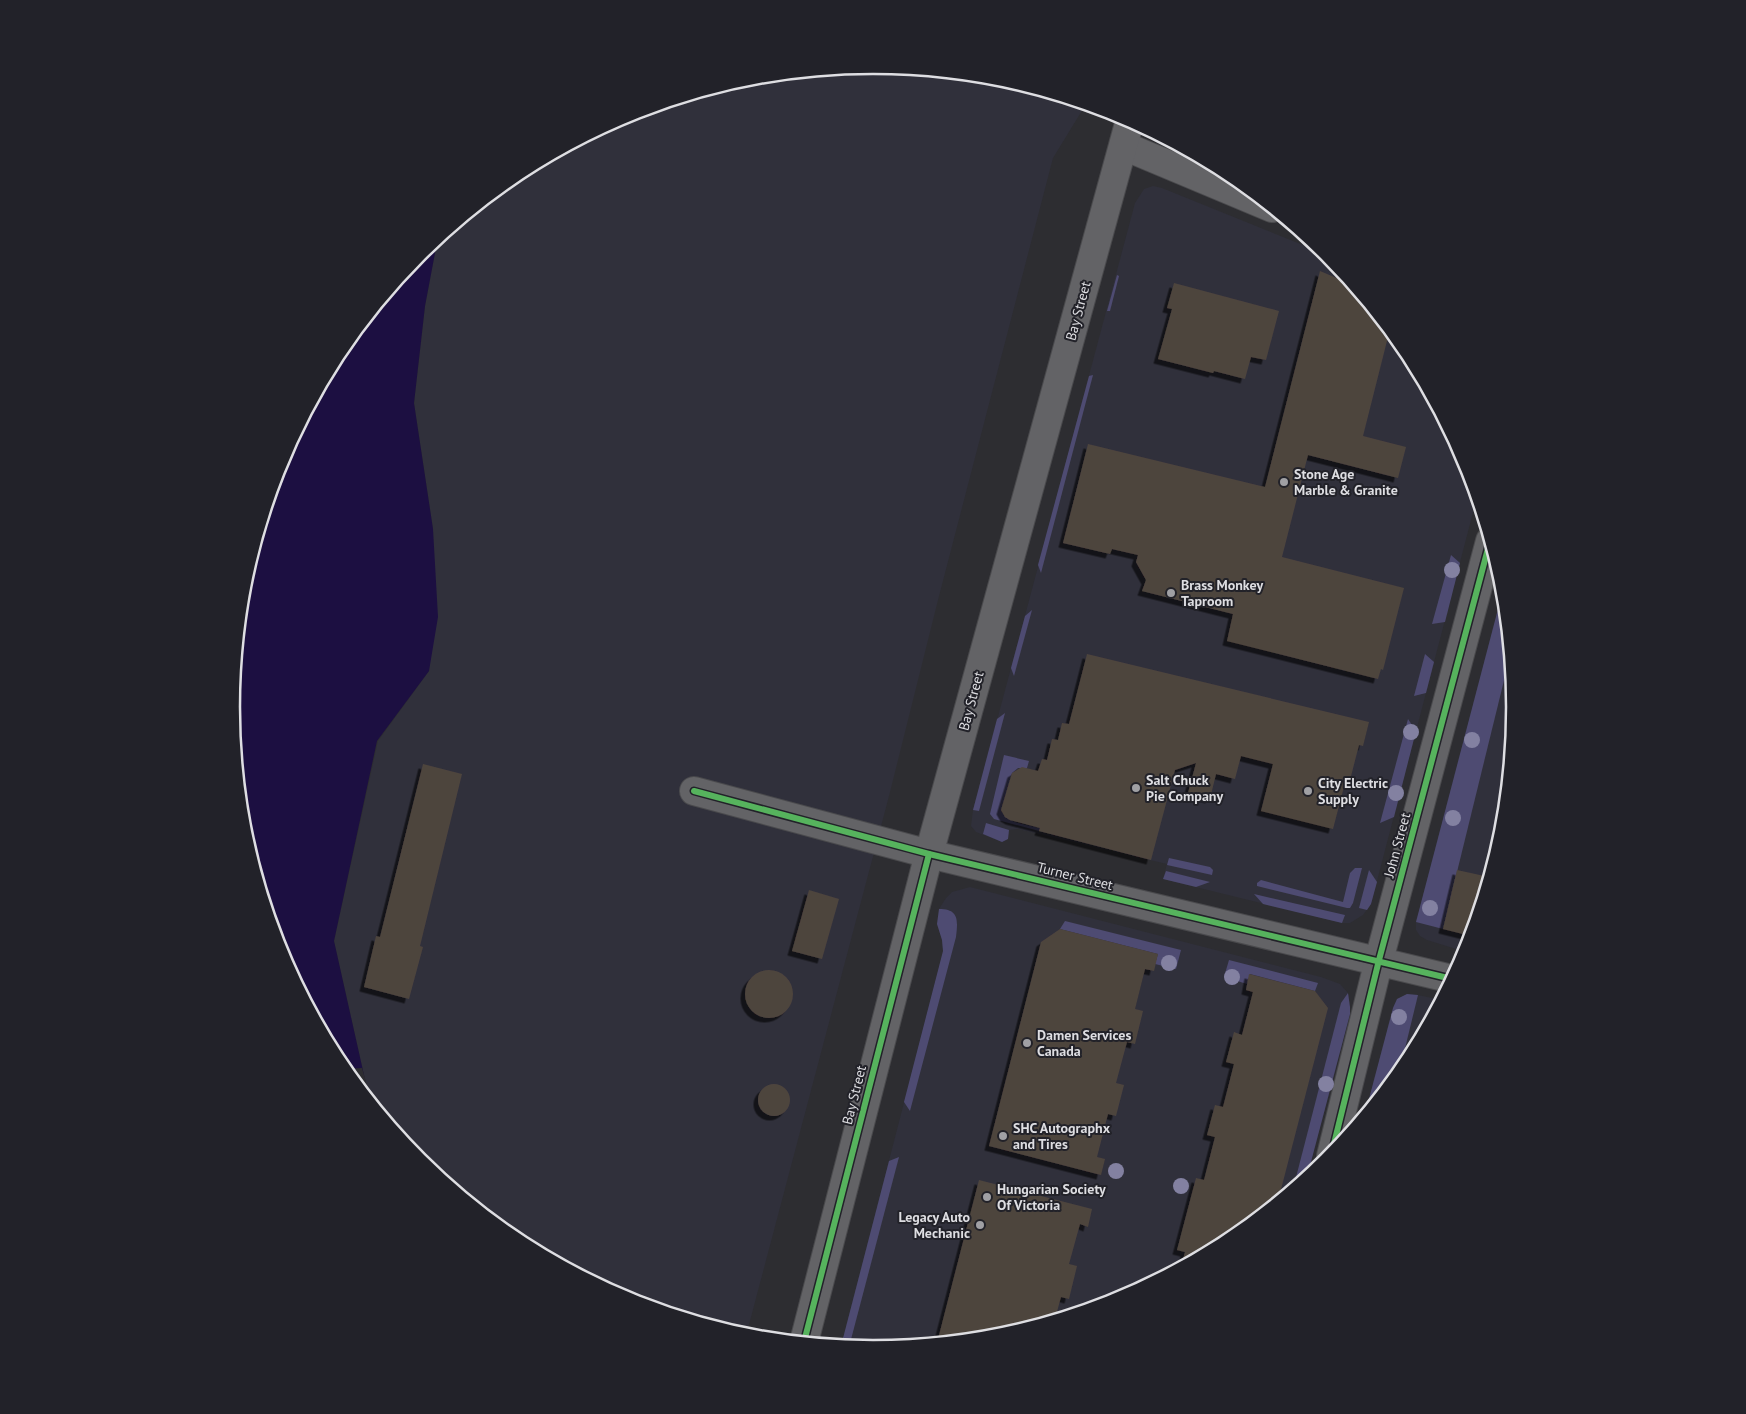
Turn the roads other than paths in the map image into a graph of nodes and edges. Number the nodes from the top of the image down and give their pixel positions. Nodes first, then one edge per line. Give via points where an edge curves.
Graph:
1 (1128, 128) edge
2 (1124, 146) junction
3 (1250, 199) edge
4 (1487, 552) edge
5 (694, 791) dead end
6 (929, 854) junction
7 (1379, 960) junction
8 (1445, 977) edge
9 (1335, 1140) edge
10 (805, 1336) edge

1 - 2 street, Bay Street
2 - 3 street
2 - 6 street, Bay Street
4 - 7 street, John Street
5 - 6 street, Turner Street
6 - 7 street, Turner Street
6 - 10 street, Bay Street
7 - 8 street, Turner Street
7 - 9 street, John Street

